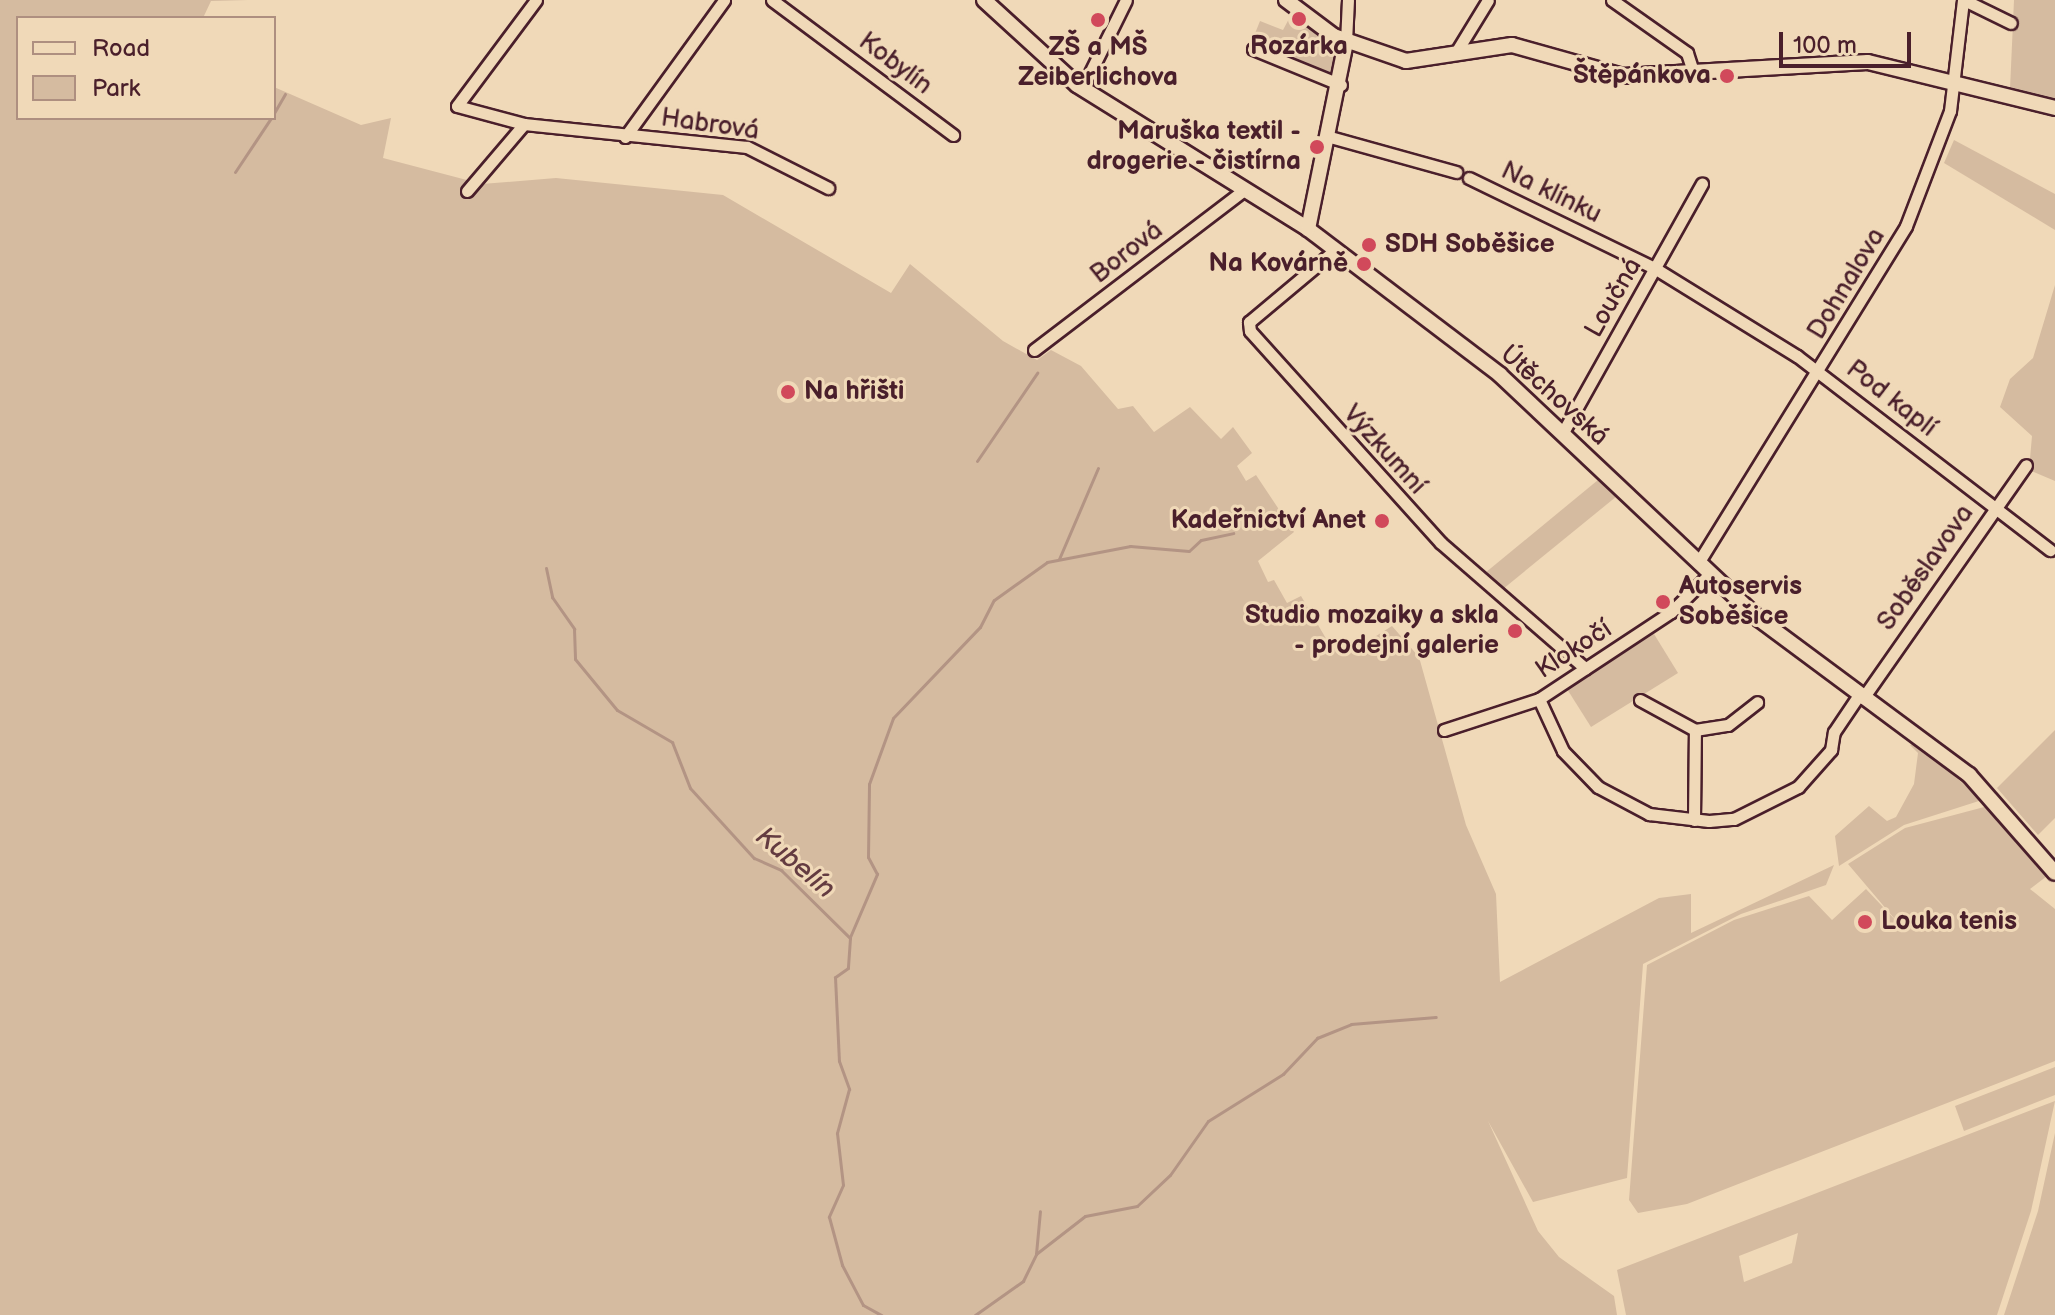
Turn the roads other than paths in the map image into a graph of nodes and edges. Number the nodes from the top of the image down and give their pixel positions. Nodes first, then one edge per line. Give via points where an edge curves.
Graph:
1 (536, 0) edge
2 (724, 0) edge
3 (772, 0) edge
4 (984, 0) edge
5 (1126, 0) edge
6 (1286, 0) edge
7 (1348, 0) edge
8 (1488, 0) edge
9 (1612, 0) edge
10 (1964, 0) edge
11 (2011, 23) dead end
12 (1346, 42) junction
13 (1253, 49) dead end
14 (1458, 49) junction
15 (1694, 74) junction
16 (1957, 82) junction
17 (1341, 85) junction
18 (1082, 89) junction
19 (2055, 108) edge
20 (524, 124) junction
21 (953, 135) dead end
22 (625, 137) junction
23 (1330, 137) junction
24 (1456, 172) dead end
25 (1469, 178) dead end
26 (1702, 184) dead end
27 (828, 188) dead end
28 (1245, 189) junction
29 (467, 191) dead end
30 (1308, 229) junction
31 (1334, 251) junction
32 (1656, 269) junction
33 (1034, 350) dead end
34 (1820, 372) junction
35 (1562, 434) junction
36 (2026, 465) dead end
37 (1994, 507) junction
38 (2050, 550) dead end
39 (1698, 563) junction
40 (1710, 574) junction
41 (1585, 668) junction
42 (1861, 696) junction
43 (1539, 699) junction
44 (1640, 700) dead end
45 (1757, 702) dead end
46 (1444, 730) dead end
47 (1695, 730) junction
48 (1694, 820) junction
49 (2055, 873) edge

1 - 20 street, Habrová via 457,106
2 - 22 street
3 - 21 street, Kobylín
4 - 18 street, Útěchovská
5 - 18 street
6 - 12 street
7 - 12 street
8 - 14 street
9 - 15 street via 1687,53
10 - 11 street
10 - 16 street, Dohnalova
12 - 14 street via 1406,61
12 - 17 street
13 - 17 street
14 - 15 street via 1512,45 1623,76
15 - 16 street via 1855,61
16 - 19 street
16 - 34 street, Dohnalova via 1906,226
17 - 23 street
18 - 28 street, Útěchovská
20 - 22 street, Habrová
20 - 29 street
22 - 27 street, Habrová via 747,147
23 - 24 street
23 - 30 street
25 - 32 street, Na klínku
26 - 32 street, Loučná
28 - 30 street, Útěchovská
28 - 33 street, Borová
30 - 31 street, Útěchovská
31 - 35 street, Útěchovská via 1500,375
31 - 41 street, Výzkumní via 1249,322 1250,331 1430,532
32 - 34 street, Pod kaplí
32 - 35 street, Loučná
34 - 37 street, Pod kaplí
34 - 39 street, Dohnalova
35 - 39 street, Útěchovská
36 - 37 street, Soběslavova
37 - 38 street, Pod kaplí
37 - 42 street, Soběslavova
39 - 40 street, Útěchovská
40 - 41 street, Klokočí via 1671,612
40 - 42 street, Útěchovská
41 - 43 street, Klokočí
42 - 48 street, Soběslavova via 1834,732 1831,750 1798,787 1734,819
42 - 49 street, Útěchovská via 1969,775
43 - 46 street, Klokočí
43 - 48 street, Soběslavova via 1563,751 1598,787 1649,814
44 - 47 street
45 - 47 street via 1728,725
47 - 48 street

